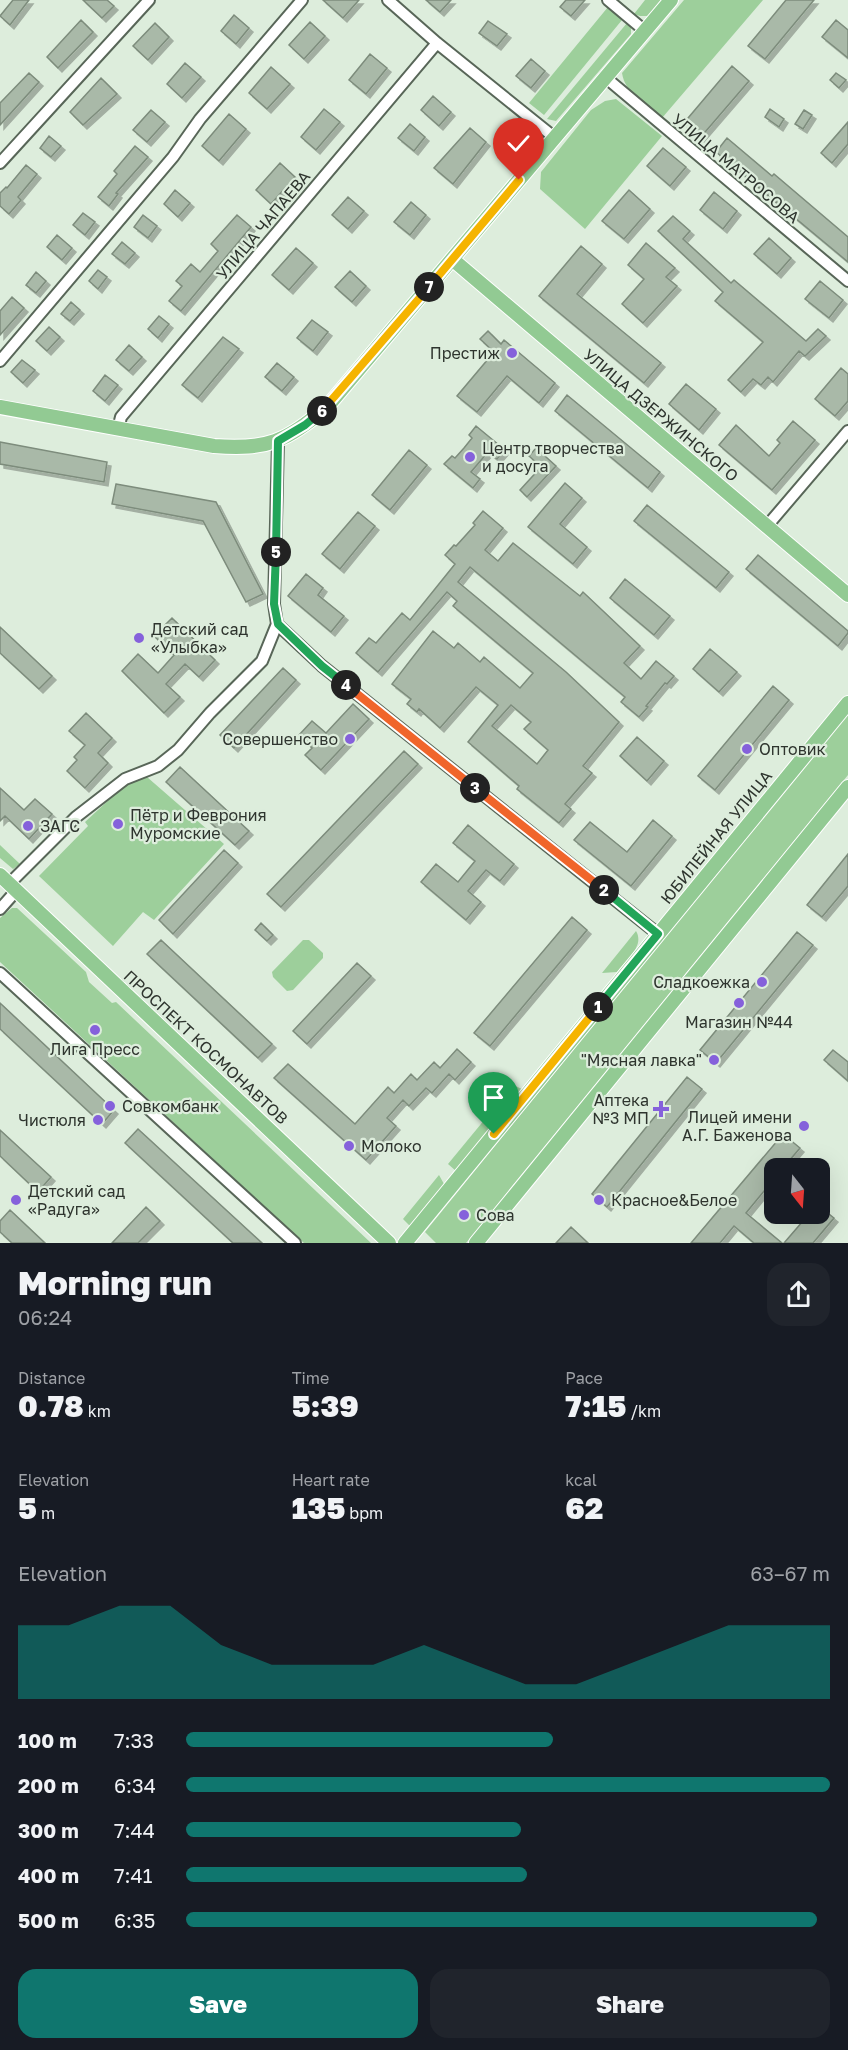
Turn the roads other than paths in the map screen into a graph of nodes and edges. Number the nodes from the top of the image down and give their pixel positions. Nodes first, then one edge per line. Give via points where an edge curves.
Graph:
1 (149, 0) edge
2 (302, 0) edge
3 (388, 0) edge
4 (608, 0) edge
5 (671, 0) edge
6 (645, 31) junction
7 (437, 43) junction
8 (605, 77) junction
9 (555, 138) junction
10 (0, 162) edge
11 (452, 259) junction
12 (848, 281) edge
13 (0, 361) edge
14 (0, 407) edge
15 (118, 429) junction
16 (848, 431) edge
17 (278, 441) junction
18 (767, 526) junction
19 (848, 595) edge
20 (278, 624) junction
21 (848, 703) edge
22 (848, 787) edge
23 (9, 884) edge
24 (0, 909) edge
25 (658, 934) junction
26 (0, 973) edge
27 (295, 1243) edge
28 (389, 1243) edge
29 (405, 1243) edge
30 (476, 1243) edge

1 - 10 street
2 - 13 street
3 - 7 street
4 - 6 street
5 - 6 main road
6 - 8 main road
7 - 9 street
7 - 15 street, УЛИЦА ЧАПАЕВА via 121,417
8 - 9 main road
8 - 12 street, УЛИЦА МАТРОСОВА
9 - 11 main road
11 - 17 main road via 327,407
11 - 18 main road, УЛИЦА ДЗЕРЖИНСКОГО
14 - 15 main road
15 - 17 main road via 223,447 256,447
16 - 18 street
17 - 20 street via 274,604
18 - 19 main road, УЛИЦА ДЗЕРЖИНСКОГО
20 - 23 street via 262,661 178,750 158,766 125,779 76,817
20 - 25 street via 322,666
21 - 25 main road, ЮБИЛЕЙНАЯ УЛИЦА
22 - 30 main road
23 - 24 street
23 - 28 main road, ПРОСПЕКТ КОСМОНАВТОВ
25 - 29 main road, ЮБИЛЕЙНАЯ УЛИЦА
26 - 27 street

